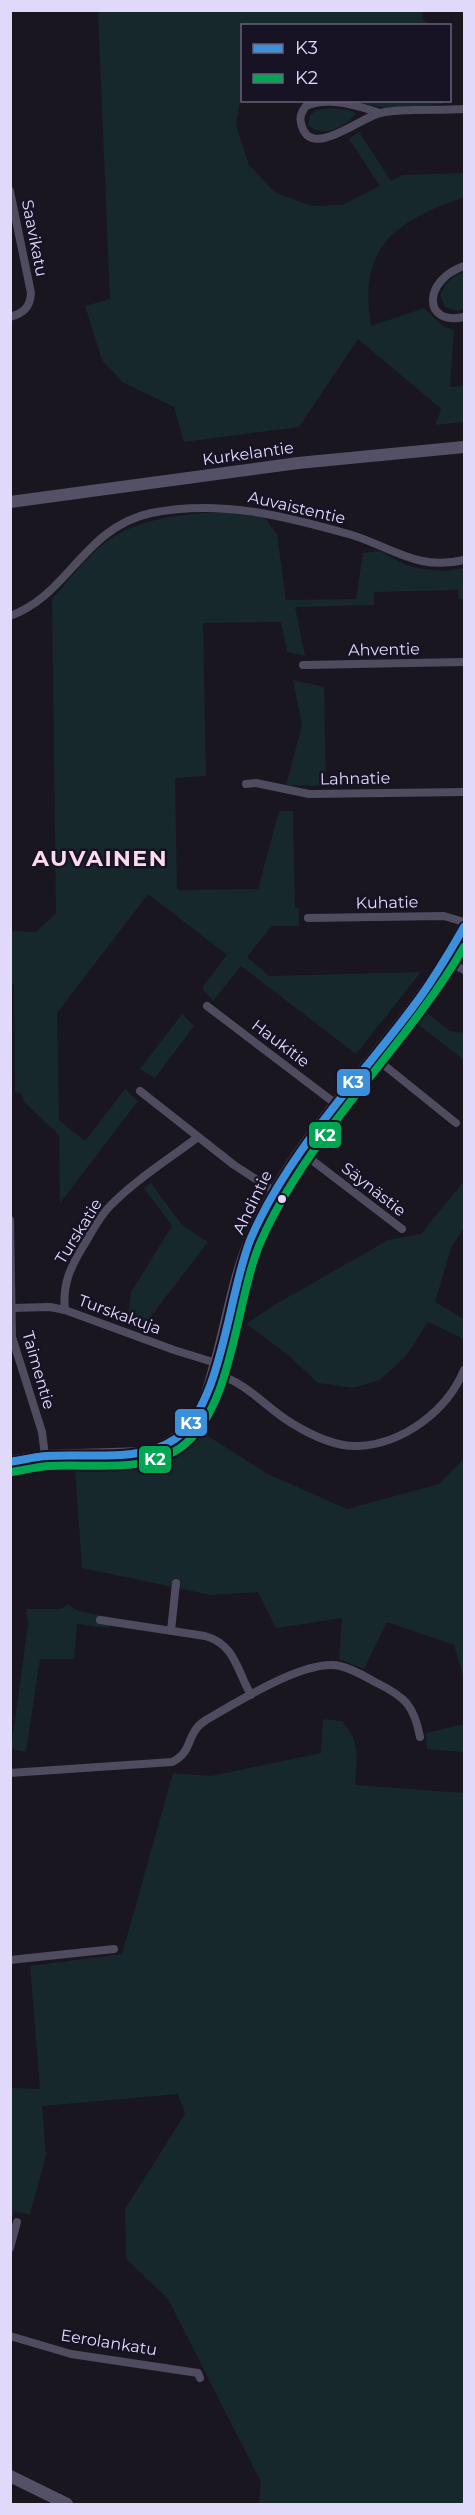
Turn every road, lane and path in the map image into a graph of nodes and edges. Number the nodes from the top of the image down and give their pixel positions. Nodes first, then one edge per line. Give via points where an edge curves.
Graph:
1 (465, 109) edge
2 (380, 113) junction
3 (10, 191) edge
4 (465, 266) edge
5 (10, 317) edge
6 (465, 317) edge
7 (465, 447) edge
8 (36, 500) junction
9 (10, 502) edge
10 (10, 507) edge
11 (465, 560) edge
12 (10, 616) edge
13 (465, 662) edge
14 (303, 665) dead end
15 (246, 784) dead end
16 (465, 792) edge
17 (308, 918) dead end
18 (465, 922) edge
19 (465, 927) edge
20 (447, 961) junction
21 (465, 970) edge
22 (207, 1006) dead end
23 (374, 1057) junction
24 (140, 1091) dead end
25 (336, 1104) junction
26 (456, 1124) dead end
27 (198, 1137) junction
28 (300, 1151) junction
29 (274, 1191) junction
30 (10, 1220) edge
31 (402, 1229) dead end
32 (11, 1242) edge
33 (11, 1308) edge
34 (65, 1310) junction
35 (215, 1368) junction
36 (465, 1370) edge
37 (45, 1456) junction
38 (10, 1462) edge
39 (176, 1583) dead end
40 (100, 1620) dead end
41 (171, 1631) junction
42 (251, 1695) junction
43 (420, 1737) dead end
44 (10, 1773) edge
45 (114, 1949) dead end
46 (10, 1960) edge
47 (17, 2222) dead end
48 (10, 2248) edge
49 (10, 2336) edge
50 (200, 2378) dead end
51 (10, 2476) edge
52 (67, 2505) edge

1 - 2 street
2 - 2 street via 319,102 306,106 300,117 303,129 312,138 324,139
3 - 5 street, Saavikatu via 31,293 25,310
4 - 6 street via 441,279 433,300 442,315
7 - 8 street, Kurkelantie via 298,463
8 - 9 street, Kurkelantie
8 - 10 street, Kurkelantie
11 - 12 street, Auvaistentie via 416,561 351,535 242,508 160,512 128,520 108,531 43,596
13 - 14 street, Ahventie
15 - 16 street, Lahnatie via 309,794
17 - 18 street, Kuhatie via 444,916
19 - 20 street, Ahdintie
20 - 21 street
20 - 23 street, Ahdintie
22 - 25 street, Haukitie
23 - 25 street, Ahdintie
23 - 26 street
24 - 27 street
25 - 28 street, Ahdintie
27 - 29 street
27 - 34 street, Turskatie via 122,1195 103,1215 67,1277
28 - 29 street, Ahdintie
28 - 31 street, Säynästie
29 - 35 street, Ahdintie via 238,1274
30 - 32 street, Taimentie
32 - 33 street, Taimentie
33 - 34 street, Turskakuja
33 - 37 street, Taimentie via 15,1353 42,1431
34 - 35 street, Turskakuja
35 - 36 street, Turskakuja via 299,1427 357,1446 398,1436 418,1426 448,1397
35 - 37 street, Ahdintie via 203,1403 190,1424 176,1439 157,1449 128,1455
37 - 38 street, Ahdintie
39 - 41 street
40 - 41 street
41 - 42 street via 220,1641 232,1653
42 - 43 street via 304,1670 339,1666 403,1696 416,1717
42 - 44 street via 196,1726 186,1753 172,1762
45 - 46 street
47 - 48 street
49 - 50 street, Eerolankatu via 71,2354 182,2369 198,2373
51 - 52 street

